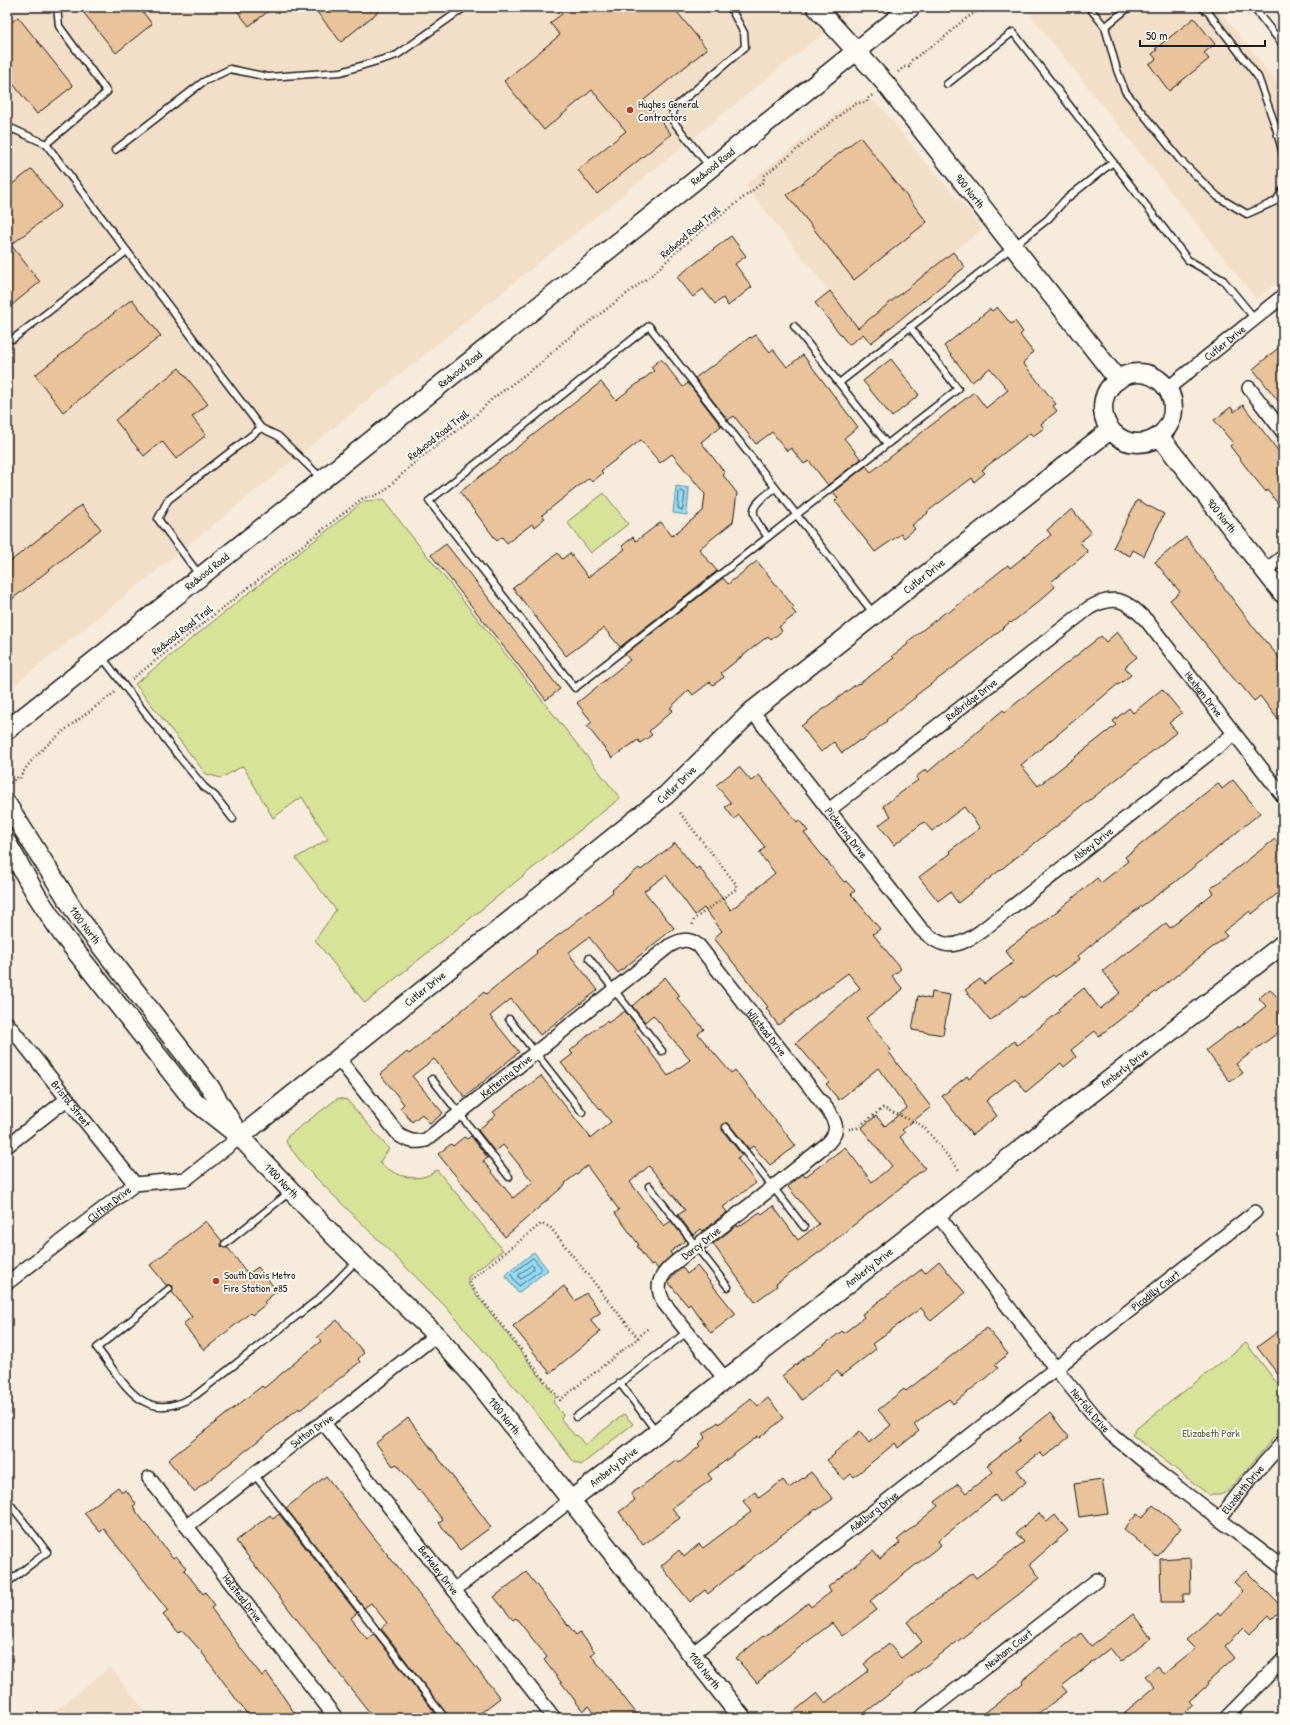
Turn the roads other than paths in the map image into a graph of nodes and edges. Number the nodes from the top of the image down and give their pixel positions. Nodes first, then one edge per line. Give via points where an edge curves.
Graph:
1 (57, 7) edge
2 (465, 7) edge
3 (730, 7) edge
4 (816, 7) edge
5 (911, 7) edge
6 (1089, 7) edge
7 (1129, 7) edge
8 (1201, 7) edge
9 (1254, 7) edge
10 (1105, 27) junction
11 (1283, 45) edge
12 (856, 51) junction
13 (947, 84) dead end
14 (7, 134) edge
15 (46, 144) junction
16 (115, 150) dead end
17 (1283, 154) edge
18 (1113, 162) junction
19 (712, 168) junction
20 (1283, 190) edge
21 (1013, 246) junction
22 (127, 251) junction
23 (1283, 296) edge
24 (1255, 319) junction
25 (794, 326) dead end
26 (910, 327) junction
27 (13, 339) dead end
28 (1118, 380) junction
29 (839, 382) junction
30 (1249, 388) dead end
31 (1167, 389) junction
32 (261, 428) junction
33 (1110, 430) junction
34 (1283, 432) edge
35 (1160, 437) junction
36 (887, 444) junction
37 (322, 480) junction
38 (775, 488) junction
39 (796, 515) junction
40 (768, 537) junction
41 (1283, 557) edge
42 (1265, 571) junction
43 (201, 577) junction
44 (1283, 594) edge
45 (1117, 600) joint
46 (874, 614) junction
47 (101, 656) junction
48 (752, 711) junction
49 (7, 730) edge
50 (1234, 734) junction
51 (1283, 796) edge
52 (7, 804) edge
53 (829, 810) junction
54 (233, 819) dead end
55 (7, 843) edge
56 (688, 939) joint
57 (1283, 944) edge
58 (948, 946) joint
59 (589, 958) dead end
60 (614, 990) junction
61 (509, 1019) dead end
62 (7, 1022) edge
63 (662, 1051) dead end
64 (536, 1053) junction
65 (338, 1058) junction
66 (432, 1079) dead end
67 (67, 1098) junction
68 (582, 1112) dead end
69 (460, 1114) junction
70 (726, 1127) dead end
71 (836, 1131) joint
72 (240, 1137) junction
73 (7, 1146) edge
74 (509, 1177) dead end
75 (135, 1184) junction
76 (649, 1186) dead end
77 (772, 1187) junction
78 (291, 1191) junction
79 (1255, 1212) dead end
80 (937, 1214) junction
81 (804, 1226) dead end
82 (225, 1244) dead end
83 (696, 1246) junction
84 (358, 1259) junction
85 (7, 1283) edge
86 (728, 1287) dead end
87 (169, 1289) dead end
88 (687, 1332) junction
89 (436, 1335) junction
90 (1056, 1369) junction
91 (725, 1379) junction
92 (620, 1383) junction
93 (576, 1417) dead end
94 (323, 1422) junction
95 (657, 1432) junction
96 (1283, 1442) edge
97 (254, 1474) junction
98 (149, 1478) dead end
99 (7, 1500) edge
100 (571, 1500) junction
101 (1219, 1519) junction
102 (187, 1526) junction
103 (1283, 1568) edge
104 (1097, 1580) dead end
105 (7, 1583) edge
106 (454, 1590) junction
107 (692, 1654) junction
108 (1283, 1660) edge
109 (737, 1715) edge
110 (336, 1718) edge
111 (445, 1718) edge
112 (553, 1718) edge
113 (920, 1718) edge
114 (1226, 1718) edge

1 - 15 lane via 59,26 106,92
2 - 16 lane via 397,55 341,72 268,77 230,70 202,82
3 - 19 lane via 744,33 745,47 673,109 673,121
4 - 12 street, 900 North
5 - 12 street, Redwood Road
6 - 10 lane
7 - 10 lane
8 - 17 lane via 1208,12 1258,77
9 - 11 lane
10 - 20 lane via 1117,70 1126,91 1180,160 1218,196 1247,214 1276,201
12 - 19 street, Redwood Road
12 - 21 street, 900 North via 886,83
13 - 18 lane via 1013,32
14 - 15 lane via 13,129
15 - 22 lane
18 - 21 lane
18 - 24 lane via 1188,260 1223,280
19 - 37 street, Redwood Road
21 - 26 lane
21 - 28 street, 900 North
22 - 27 lane
22 - 32 lane
23 - 24 street, Cutler Drive
24 - 31 street, Cutler Drive
25 - 29 lane
26 - 29 lane
26 - 36 lane via 958,389
28 - 31 street via 1126,376 1144,374 1153,377
28 - 33 street via 1106,394 1104,403
29 - 36 lane
30 - 34 street
31 - 35 street via 1171,398 1172,416
32 - 37 lane via 278,436
32 - 43 lane via 168,500 158,519
33 - 35 street via 1132,443
33 - 46 street, Cutler Drive
35 - 42 street, 900 North
36 - 39 lane
37 - 43 street, Redwood Road
38 - 39 lane
38 - 40 lane via 758,501 754,509 755,520
38 - 40 lane via 649,326 429,500 575,688
39 - 40 lane
39 - 46 lane
41 - 42 street
42 - 44 street, 900 North
43 - 47 street, Redwood Road
45 - 50 street, Hexham Drive via 1128,604 1147,621
45 - 53 street, Redbridge Drive via 1108,600 1089,608
46 - 48 street, Cutler Drive
47 - 49 street, Redwood Road
47 - 54 lane via 176,753
48 - 53 street, Pickering Drive
48 - 65 street, Cutler Drive via 666,795
50 - 51 street, Hexham Drive
50 - 58 street, Abbey Drive via 980,932 959,944
52 - 72 street, 1100 North via 79,918 210,1087
53 - 58 street, Pickering Drive via 921,929
55 - 72 street, 1100 North via 62,934 193,1100
56 - 60 street, Kettering Drive via 669,946
56 - 71 street, Wilstead Drive via 703,951 827,1109 835,1123
57 - 80 street, Amberly Drive
59 - 60 lane
60 - 63 lane
60 - 64 street, Kettering Drive
61 - 64 lane
62 - 67 street, Bristol Street
64 - 68 lane
64 - 69 street, Kettering Drive
65 - 69 street, Kettering Drive via 404,1139 415,1142 426,1140
65 - 72 street, Cutler Drive
66 - 69 lane
67 - 73 street
67 - 75 street, Bristol Street
69 - 74 lane
70 - 77 lane
71 - 77 street, Darcy Drive via 828,1143
72 - 75 street, Clifton Drive via 186,1179
72 - 78 street, 1100 North
75 - 85 street, Clifton Drive
76 - 83 lane
77 - 81 lane
77 - 83 street, Darcy Drive
78 - 82 lane
78 - 84 street, 1100 North
79 - 90 street, Picadilly Court
80 - 90 street, Norfolk Drive
80 - 91 street, Amberly Drive
83 - 86 lane
83 - 88 street, Darcy Drive via 667,1270 662,1276 659,1289 664,1303
84 - 87 lane via 317,1300 196,1395 176,1406 163,1408 151,1406 140,1400 97,1348
84 - 89 street, 1100 North
88 - 91 street, Darcy Drive
88 - 92 lane
89 - 94 street, Sutton Drive
89 - 100 street, 1100 North via 477,1380
90 - 101 street, Norfolk Drive via 1111,1434
90 - 107 street, Adelburg Drive
91 - 95 street, Amberly Drive
92 - 93 lane
92 - 95 lane
94 - 97 street, Sutton Drive
94 - 106 street, Berkeley Drive
95 - 100 street, Amberly Drive
96 - 101 street, Elizabeth Drive
97 - 102 street, Sutton Drive
97 - 111 lane
98 - 102 street, Halstead Drive
99 - 105 lane via 47,1552
100 - 106 street, Amberly Drive
100 - 107 street, 1100 North
101 - 103 street, Norfolk Drive
102 - 110 street, Halstead Drive
104 - 113 street, Newham Court
106 - 112 street, Berkeley Drive
107 - 109 street, 1100 North
108 - 114 street

